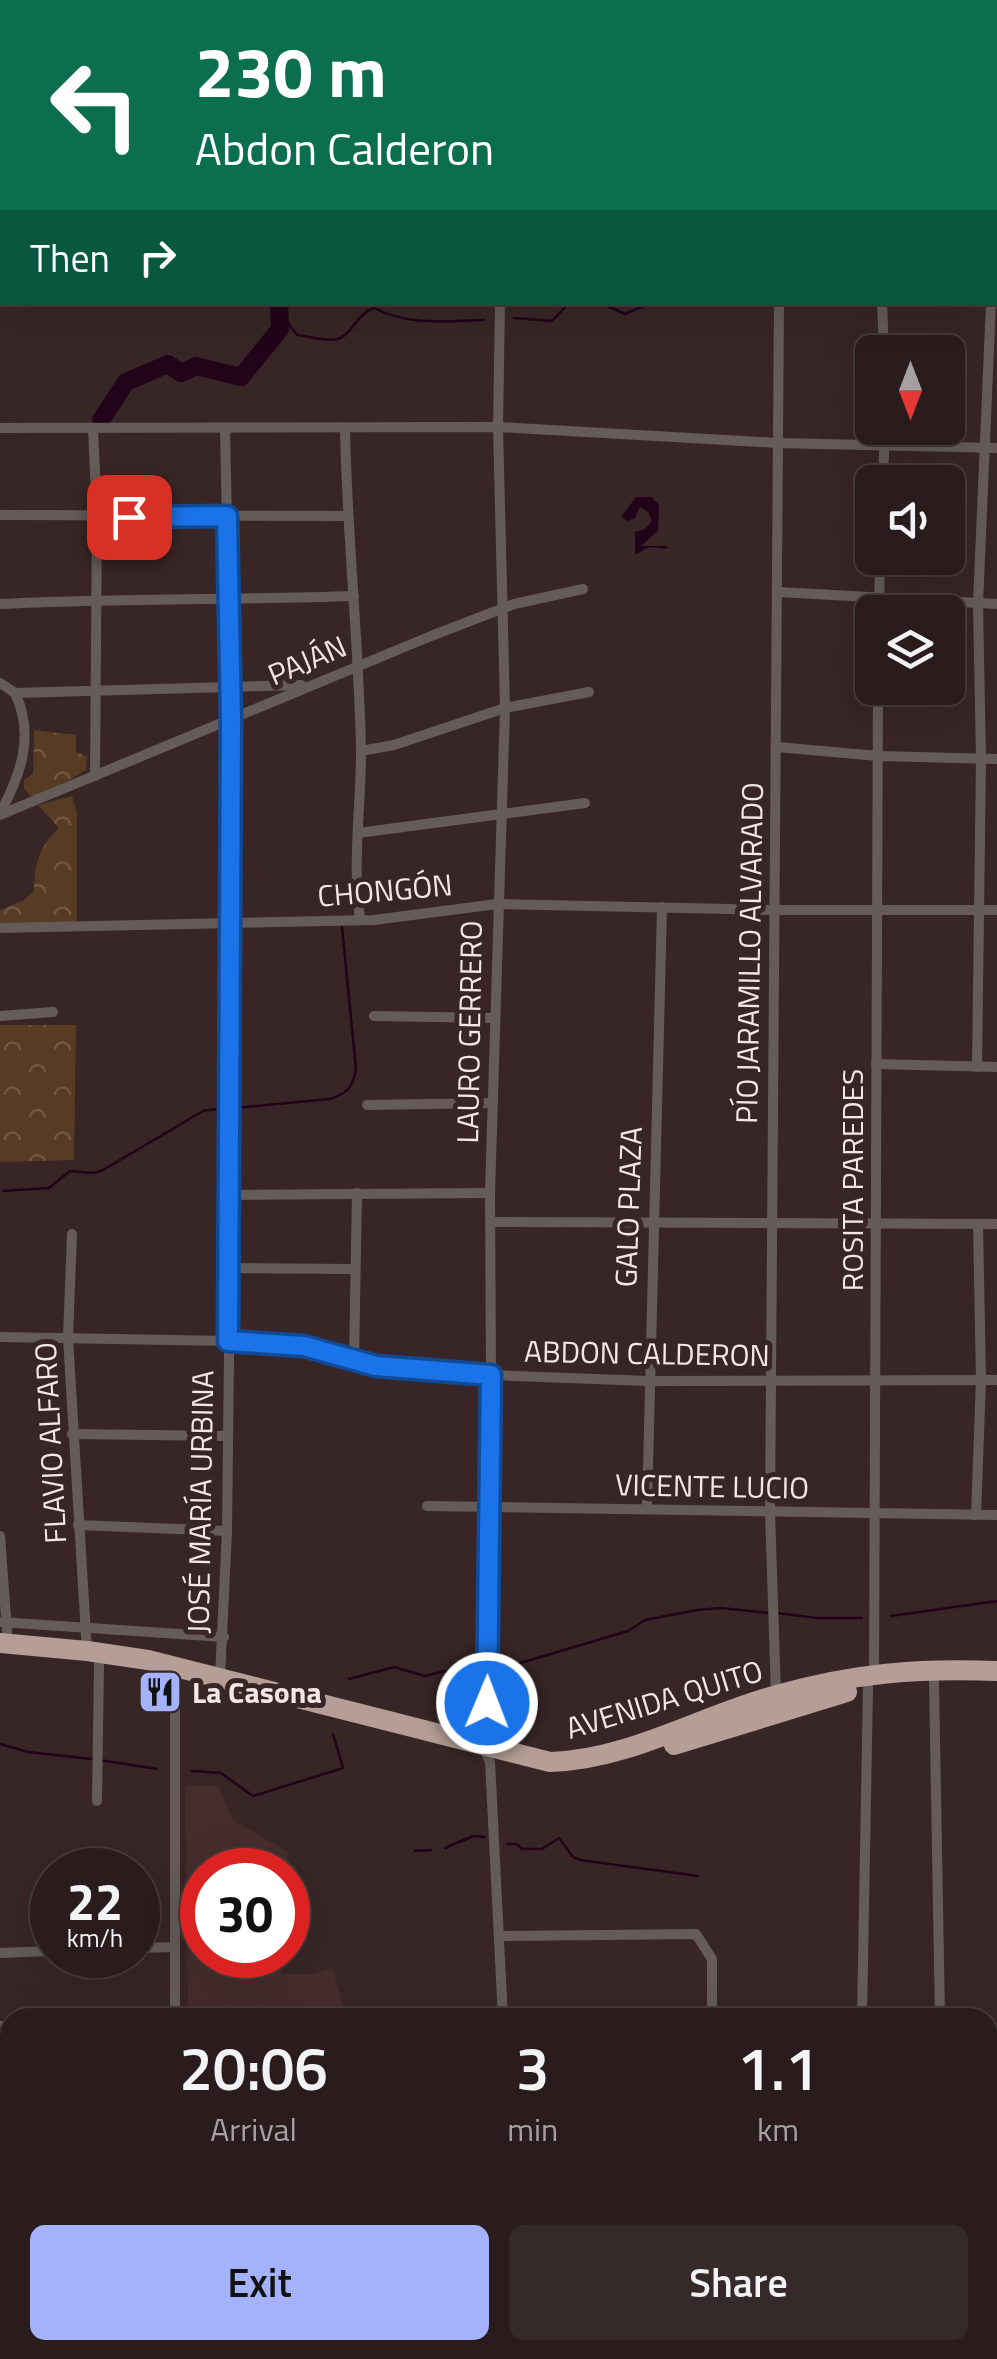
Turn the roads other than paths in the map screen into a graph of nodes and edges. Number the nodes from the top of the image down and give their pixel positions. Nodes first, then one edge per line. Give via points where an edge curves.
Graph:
1 (500, 305) edge
2 (780, 305) edge
3 (882, 305) edge
4 (991, 305) edge
5 (883, 335) edge
6 (0, 428) edge
7 (94, 428) junction
8 (225, 428) junction
9 (498, 428) junction
10 (345, 429) junction
11 (778, 443) junction
12 (855, 444) edge
13 (910, 445) edge
14 (991, 448) edge
15 (0, 515) edge
16 (227, 516) junction
17 (347, 516) junction
18 (97, 517) junction
19 (583, 589) dead end
20 (778, 592) junction
21 (354, 596) junction
22 (855, 598) edge
23 (95, 599) junction
24 (228, 600) junction
25 (965, 603) edge
26 (0, 604) edge
27 (978, 604) junction
28 (997, 604) edge
29 (503, 608) junction
30 (356, 666) junction
31 (0, 684) edge
32 (230, 685) junction
33 (307, 685) junction
34 (94, 692) junction
35 (590, 692) dead end
36 (15, 693) junction
37 (878, 705) edge
38 (505, 708) junction
39 (231, 720) junction
40 (777, 747) junction
41 (361, 751) junction
42 (878, 756) junction
43 (981, 759) junction
44 (997, 759) edge
45 (95, 776) junction
46 (586, 803) dead end
47 (0, 814) edge
48 (500, 816) junction
49 (358, 833) junction
50 (497, 904) junction
51 (662, 907) junction
52 (877, 908) junction
53 (775, 910) junction
54 (979, 910) junction
55 (997, 910) edge
56 (360, 919) junction
57 (230, 926) junction
58 (0, 928) edge
59 (53, 1012) dead end
60 (0, 1016) edge
61 (374, 1016) dead end
62 (494, 1018) junction
63 (876, 1064) junction
64 (977, 1066) junction
65 (997, 1066) edge
66 (492, 1103) junction
67 (367, 1105) dead end
68 (358, 1192) junction
69 (490, 1193) junction
70 (230, 1195) junction
71 (771, 1220) junction
72 (491, 1222) junction
73 (652, 1223) junction
74 (878, 1223) junction
75 (978, 1224) junction
76 (997, 1224) edge
77 (72, 1234) dead end
78 (230, 1268) junction
79 (355, 1269) junction
80 (0, 1338) edge
81 (68, 1338) junction
82 (228, 1341) junction
83 (354, 1361) junction
84 (491, 1375) junction
85 (877, 1379) junction
86 (981, 1380) junction
87 (997, 1380) edge
88 (774, 1381) junction
89 (648, 1382) junction
90 (72, 1434) junction
91 (228, 1436) junction
92 (426, 1506) dead end
93 (488, 1506) junction
94 (646, 1509) junction
95 (770, 1512) junction
96 (874, 1515) junction
97 (976, 1515) junction
98 (997, 1515) edge
99 (78, 1525) junction
100 (227, 1531) junction
101 (0, 1536) edge
102 (86, 1626) junction
103 (3, 1637) edge
104 (224, 1637) junction
105 (93, 1657) junction
106 (997, 1672) edge
107 (176, 1677) junction
108 (220, 1678) junction
109 (871, 1680) junction
110 (934, 1681) junction
111 (997, 1684) edge
112 (776, 1695) junction
113 (487, 1754) junction
114 (98, 1801) dead end
115 (500, 1936) junction
116 (160, 1947) edge
117 (175, 1947) junction
118 (30, 1951) edge
119 (0, 1952) edge
120 (175, 2008) edge
121 (503, 2008) edge
122 (712, 2008) edge
123 (862, 2008) edge
124 (940, 2008) edge

1 - 9 street, LAURO GERRERO
2 - 11 street, PÍO JARAMILLO ALVARADO
3 - 5 street
4 - 14 street
6 - 7 street
7 - 8 street
7 - 18 street
8 - 10 street
8 - 16 street, JOSÉ MARÍA URBINA
9 - 10 street
9 - 11 street
9 - 29 street, LAURO GERRERO
10 - 17 street
11 - 12 street
11 - 20 street, PÍO JARAMILLO ALVARADO
13 - 14 street
14 - 27 street
15 - 18 street
16 - 17 street
16 - 18 street
16 - 24 street, JOSÉ MARÍA URBINA
17 - 21 street
18 - 23 street
19 - 29 street, PAJÁN
20 - 22 street
20 - 40 street, PÍO JARAMILLO ALVARADO
21 - 24 street
21 - 30 street
23 - 24 street
23 - 26 street
23 - 34 street
24 - 32 street, JOSÉ MARÍA URBINA
25 - 27 street
27 - 28 street
27 - 43 street
29 - 30 street, PAJÁN
29 - 38 street, LAURO GERRERO
30 - 33 street, PAJÁN
30 - 41 street
31 - 36 street
32 - 33 street
32 - 34 street
32 - 39 street, JOSÉ MARÍA URBINA
33 - 39 street, PAJÁN
34 - 36 street
34 - 45 street
35 - 38 street
36 - 47 street via 24,754
37 - 42 street, ROSITA PAREDES
38 - 41 street
38 - 48 street, LAURO GERRERO
39 - 45 street, PAJÁN
39 - 57 street, JOSÉ MARÍA URBINA
40 - 42 street
40 - 53 street, PÍO JARAMILLO ALVARADO
41 - 49 street
42 - 43 street
42 - 52 street, ROSITA PAREDES
43 - 44 street
43 - 54 street
45 - 47 street, PAJÁN
46 - 48 street
48 - 49 street
48 - 50 street, LAURO GERRERO
49 - 56 street
50 - 51 street, CHONGÓN
50 - 56 street, CHONGÓN
50 - 62 street, LAURO GERRERO
51 - 53 street, CHONGÓN
51 - 73 street, GALO PLAZA
52 - 53 street, CHONGÓN
52 - 54 street, CHONGÓN
52 - 63 street, ROSITA PAREDES
53 - 71 street, PÍO JARAMILLO ALVARADO
54 - 55 street, CHONGÓN
54 - 64 street
56 - 57 street, CHONGÓN
57 - 58 street, CHONGÓN
57 - 70 street, JOSÉ MARÍA URBINA
59 - 60 street
61 - 62 street
62 - 66 street, LAURO GERRERO
63 - 64 street
63 - 74 street, ROSITA PAREDES
64 - 65 street
66 - 67 street
66 - 69 street, LAURO GERRERO
68 - 69 street
68 - 70 street
68 - 79 street
69 - 72 street, LAURO GERRERO
70 - 78 street, JOSÉ MARÍA URBINA
71 - 73 street
71 - 74 street
71 - 88 street, PÍO JARAMILLO ALVARADO
72 - 73 street
72 - 84 street, LAURO GERRERO
73 - 89 street, GALO PLAZA
74 - 75 street
74 - 85 street, ROSITA PAREDES
75 - 76 street
75 - 86 street
77 - 81 street, FLAVIO ALFARO
78 - 79 street
78 - 82 street, JOSÉ MARÍA URBINA
79 - 83 street
80 - 81 street, ABDON CALDERON
81 - 82 street, ABDON CALDERON
81 - 90 street, FLAVIO ALFARO
82 - 83 street, ABDON CALDERON via 304,1346
82 - 91 street, JOSÉ MARÍA URBINA
83 - 84 street, ABDON CALDERON
84 - 89 street, ABDON CALDERON
84 - 93 street, LAURO GERRERO
85 - 86 street, ABDON CALDERON
85 - 88 street, ABDON CALDERON
85 - 96 street, ROSITA PAREDES
86 - 87 street, ABDON CALDERON
86 - 97 street
88 - 89 street, ABDON CALDERON
88 - 95 street, PÍO JARAMILLO ALVARADO
89 - 94 street, GALO PLAZA
90 - 91 street
90 - 99 street, FLAVIO ALFARO
91 - 100 street, JOSÉ MARÍA URBINA
92 - 93 street, VICENTE LUCIO
93 - 94 street, VICENTE LUCIO
93 - 113 street, LAURO GERRERO
94 - 95 street, VICENTE LUCIO
95 - 96 street, VICENTE LUCIO
95 - 112 street, PÍO JARAMILLO ALVARADO
96 - 97 street, VICENTE LUCIO
96 - 109 street, ROSITA PAREDES
97 - 98 street, VICENTE LUCIO
99 - 100 street
99 - 102 street, FLAVIO ALFARO
100 - 104 street, JOSÉ MARÍA URBINA
101 - 103 street
102 - 103 street
102 - 104 street
102 - 105 street, FLAVIO ALFARO
103 - 105 highway, AVENIDA QUITO
104 - 108 street, JOSÉ MARÍA URBINA
105 - 107 highway, AVENIDA QUITO
105 - 108 highway, AVENIDA QUITO
105 - 114 street, FLAVIO ALFARO
106 - 109 highway, AVENIDA QUITO
107 - 113 highway, AVENIDA QUITO
107 - 117 street, JOSÉ MARÍA URBINA
108 - 113 highway, AVENIDA QUITO
109 - 110 highway, AVENIDA QUITO
109 - 112 highway, AVENIDA QUITO
109 - 113 highway, AVENIDA QUITO via 597,1769 561,1773
109 - 123 street, ROSITA PAREDES
110 - 111 highway, AVENIDA QUITO
110 - 124 street
112 - 113 highway, AVENIDA QUITO via 596,1758 550,1762
113 - 115 street, LAURO GERRERO
115 - 121 street, LAURO GERRERO
115 - 122 street via 696,1934 712,1959
116 - 117 street
117 - 120 street, JOSÉ MARÍA URBINA
118 - 119 street

